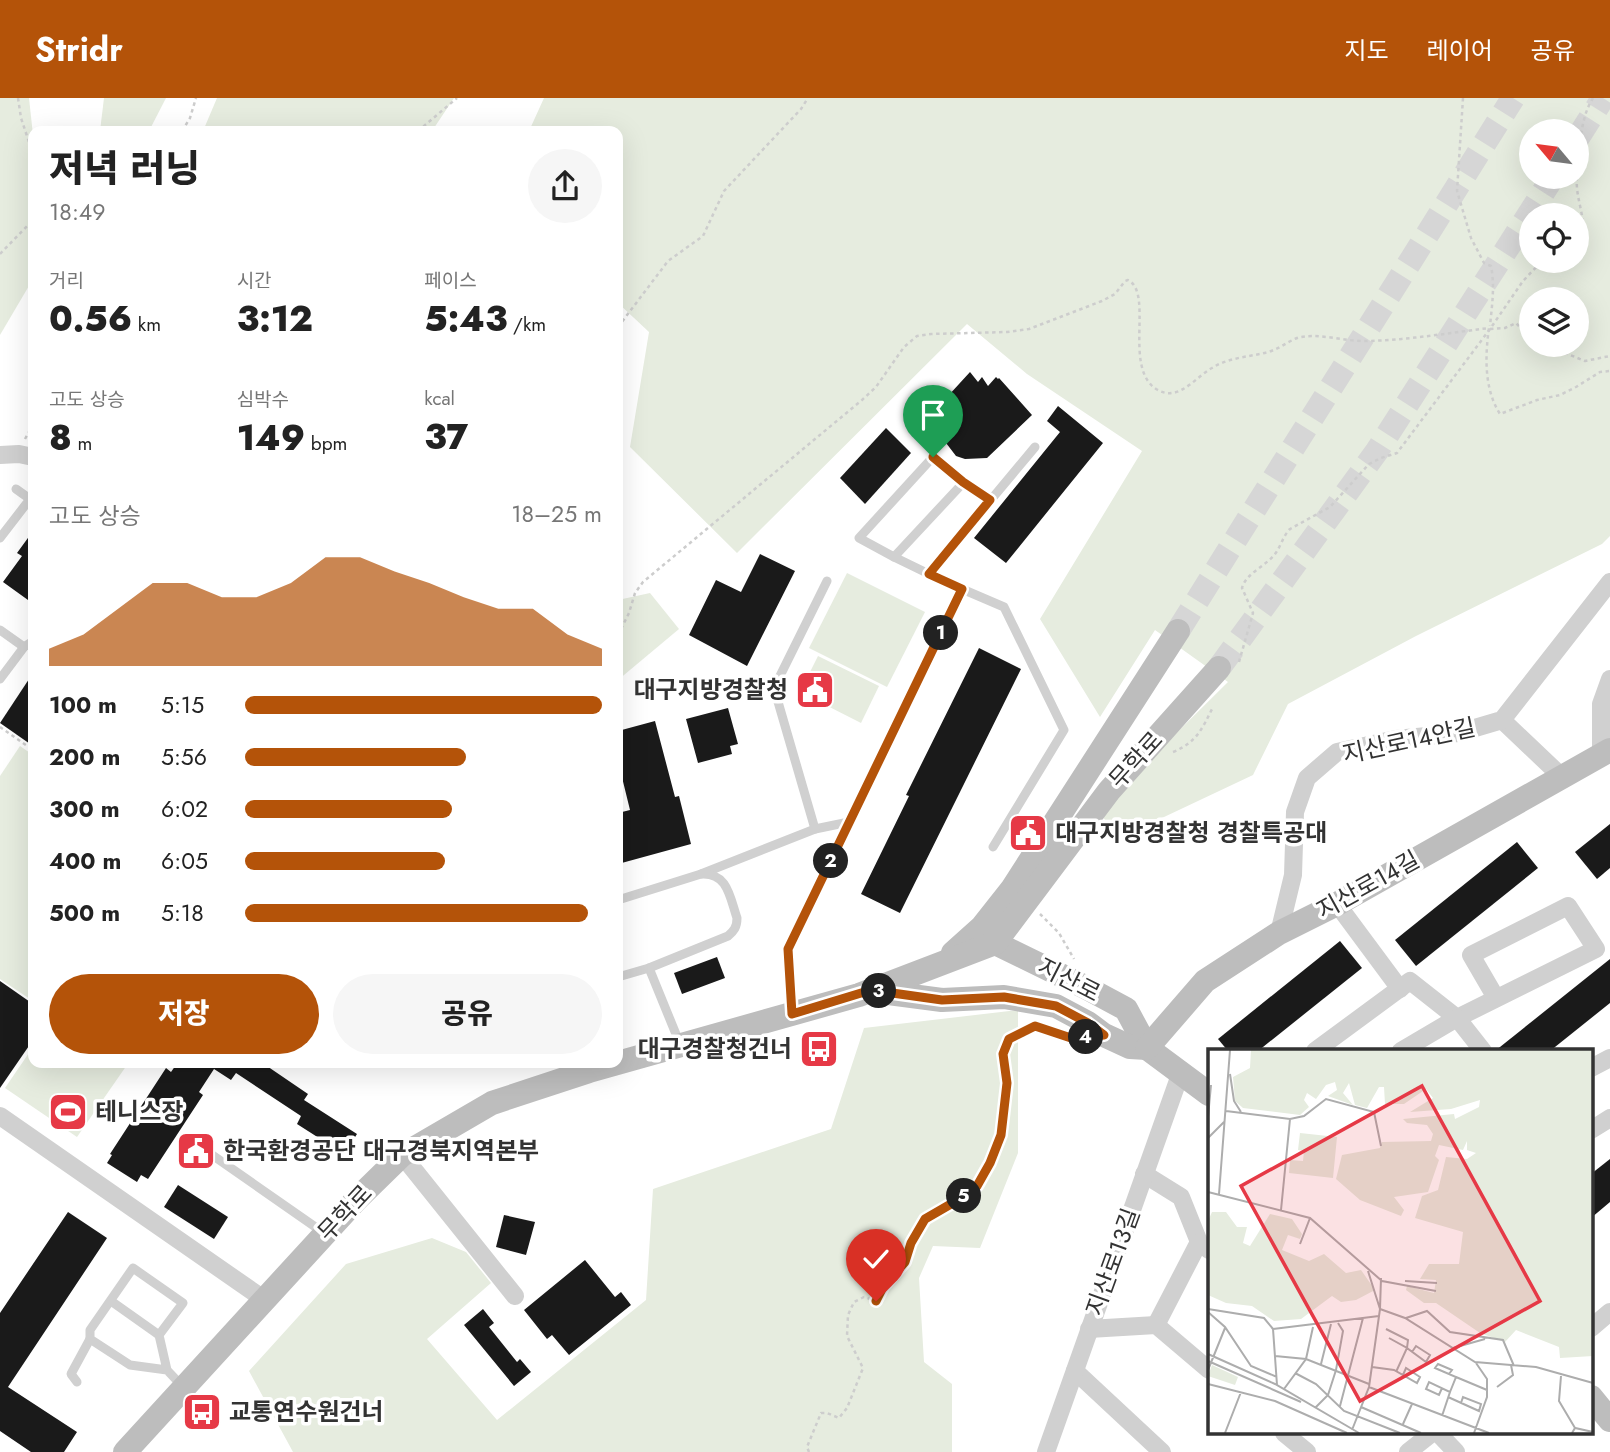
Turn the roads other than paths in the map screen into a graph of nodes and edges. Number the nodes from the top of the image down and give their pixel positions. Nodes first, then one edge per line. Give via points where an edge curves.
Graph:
1 (1035, 447) dead end
2 (27, 451) edge
3 (0, 455) edge
4 (963, 482) junction
5 (16, 489) dead end
6 (28, 498) edge
7 (990, 500) junction
8 (28, 502) edge
9 (0, 538) edge
10 (894, 557) junction
11 (929, 574) junction
12 (827, 581) dead end
13 (1610, 582) edge
14 (962, 589) junction
15 (0, 619) edge
16 (1, 630) edge
17 (1178, 631) tunnel mouth
18 (28, 644) edge
19 (24, 647) junction
20 (1229, 667) tunnel mouth
21 (0, 679) edge
22 (1610, 679) edge
23 (1502, 720) junction
24 (1606, 752) edge
25 (1562, 777) junction
26 (849, 822) junction
27 (815, 829) junction
28 (993, 847) dead end
29 (701, 874) junction
30 (623, 898) edge
31 (1337, 904) junction
32 (1279, 933) junction
33 (969, 939) junction
34 (995, 943) junction
35 (939, 964) junction
36 (649, 968) junction
37 (623, 976) edge
38 (1399, 989) junction
39 (871, 990) junction
40 (1496, 998) junction
41 (942, 1000) joint
42 (792, 1014) junction
43 (1457, 1018) junction
44 (681, 1045) junction
45 (1147, 1048) junction
46 (1318, 1049) edge
47 (1404, 1049) edge
48 (1481, 1049) edge
49 (1610, 1058) edge
50 (623, 1061) edge
51 (1592, 1067) edge
52 (600, 1068) edge
53 (1181, 1072) junction
54 (1208, 1093) edge
55 (0, 1116) edge
56 (205, 1150) dead end
57 (402, 1155) junction
58 (1144, 1174) junction
59 (326, 1234) junction
60 (1204, 1246) edge
61 (515, 1296) dead end
62 (265, 1300) junction
63 (111, 1301) junction
64 (1610, 1312) edge
65 (1156, 1325) junction
66 (1592, 1327) edge
67 (1089, 1329) junction
68 (159, 1335) junction
69 (90, 1339) junction
70 (1208, 1369) edge
71 (167, 1370) junction
72 (1074, 1371) junction
73 (77, 1382) dead end
74 (184, 1388) junction
75 (1592, 1398) edge
76 (1610, 1420) edge
77 (1285, 1434) edge
78 (1431, 1434) edge
79 (1439, 1434) edge
80 (125, 1452) edge
81 (1046, 1452) edge
82 (1162, 1452) edge
83 (1307, 1452) edge
84 (1408, 1452) edge
85 (1456, 1452) edge

1 - 7 lane
2 - 3 street
4 - 7 lane
4 - 10 lane
4 - 10 lane via 933,457 859,538
5 - 6 lane
7 - 11 lane
8 - 9 lane
10 - 11 lane
11 - 14 lane
12 - 27 lane via 774,688
13 - 23 street, 지산로14안길
14 - 26 lane
14 - 28 lane via 1004,607 1064,730
15 - 16 lane
16 - 19 lane
17 - 33 main road, 무학로 via 1012,889
18 - 19 lane
19 - 21 lane
20 - 34 main road, 무학로 via 1109,791
22 - 24 street via 1601,704
23 - 25 street
23 - 32 street, 지산로14안길 via 1458,733 1396,739 1337,752 1307,778 1295,812 1293,875
24 - 25 main road, 지산로14길
25 - 31 main road, 지산로14길
26 - 27 lane
26 - 42 lane via 788,949
27 - 29 lane
29 - 30 lane
29 - 36 lane via 714,874 724,882 737,918 734,930
31 - 32 main road, 지산로14길
31 - 38 street
32 - 45 main road, 지산로14길 via 1205,981
33 - 34 main road, 지산로
33 - 35 main road, 무학로
34 - 35 main road, 무학로
34 - 45 main road, 지산로 via 1126,1009
35 - 39 main road, 무학로
36 - 37 lane
36 - 44 lane
38 - 43 street via 1410,981
38 - 46 street
39 - 41 main road, 무학로
39 - 42 main road, 무학로
40 - 40 street via 1596,949 1569,906 1471,955
40 - 43 street
41 - 45 main road, 지산로 via 1004,997 1056,1006 1121,1043
42 - 44 main road, 무학로
43 - 47 street
43 - 48 street
44 - 50 main road, 무학로
45 - 53 main road, 지산로
49 - 51 street
52 - 57 main road, 무학로 via 492,1103
53 - 54 main road, 지산로
53 - 58 street, 지산로13길
55 - 62 street
56 - 59 lane
57 - 59 main road, 무학로
57 - 61 street
58 - 60 street via 1181,1197
58 - 67 street, 지산로13길
59 - 62 main road, 무학로
60 - 65 street
62 - 74 main road, 무학로
63 - 68 lane
63 - 68 lane via 134,1268 183,1303
63 - 69 lane via 90,1330
64 - 66 street
65 - 67 street
65 - 70 street
67 - 72 street, 지산로13길
68 - 71 lane
69 - 71 lane via 130,1365
69 - 73 lane via 71,1374
71 - 74 lane
72 - 81 street, 지산로13길
72 - 82 street
74 - 80 main road, 무학로
75 - 76 main road
77 - 83 street
78 - 84 street
79 - 85 street

